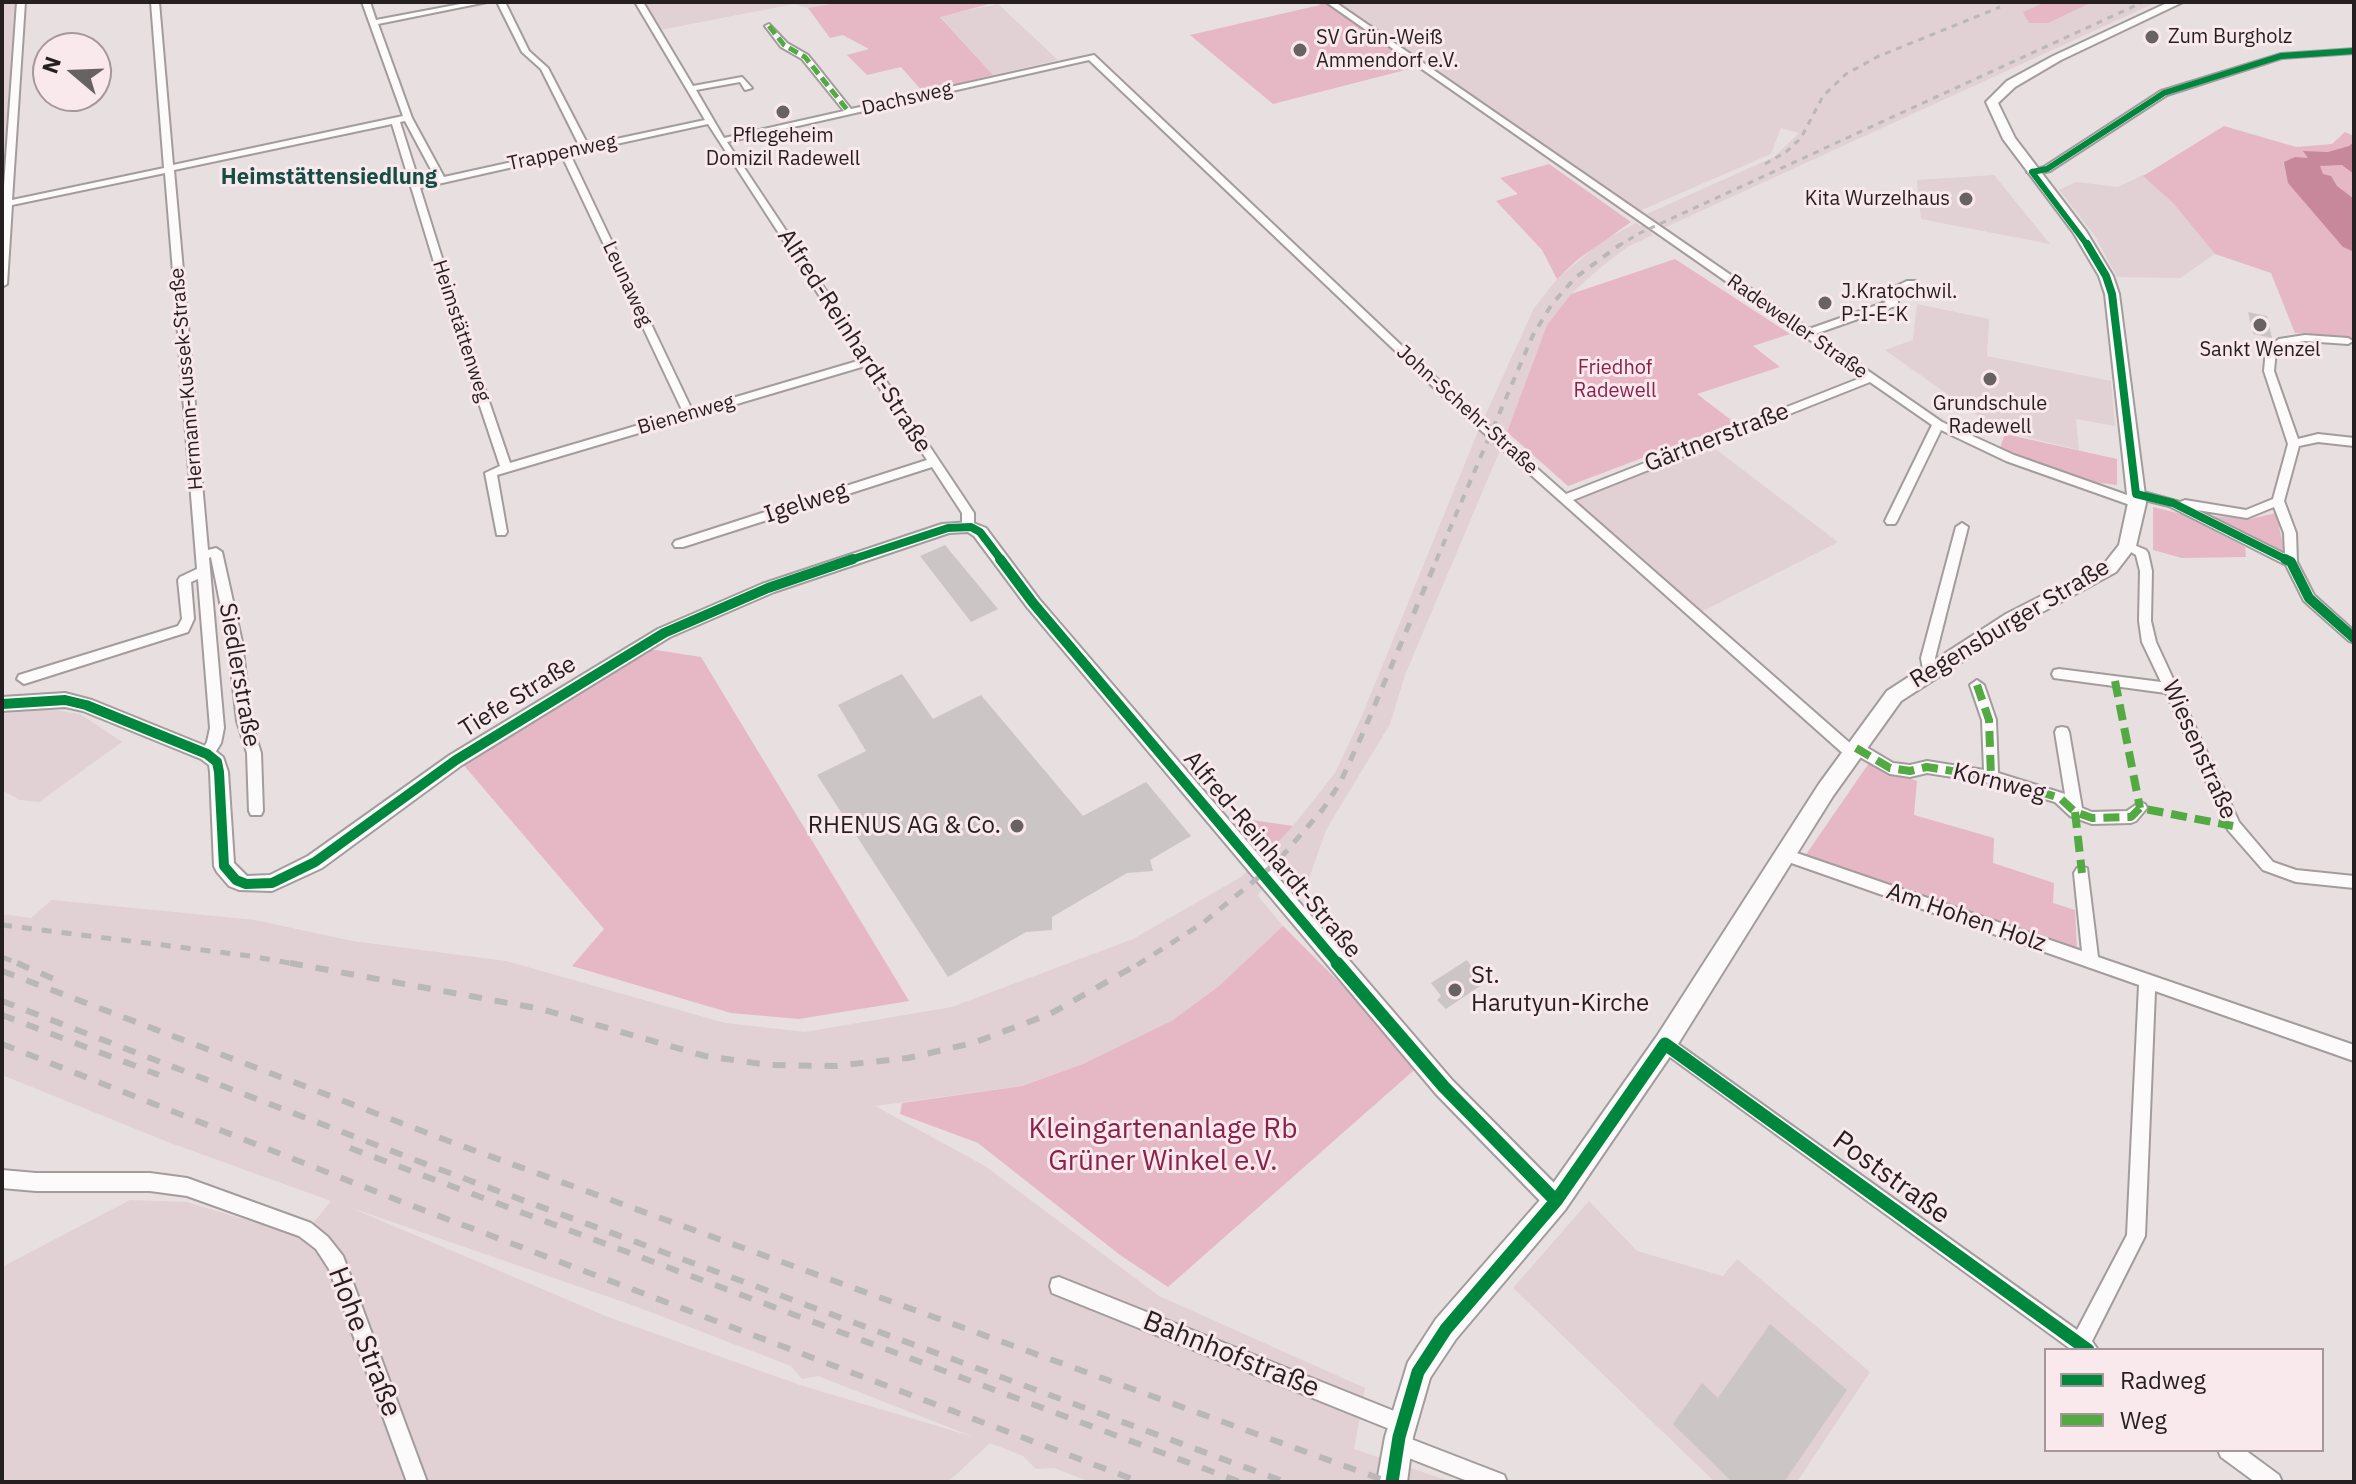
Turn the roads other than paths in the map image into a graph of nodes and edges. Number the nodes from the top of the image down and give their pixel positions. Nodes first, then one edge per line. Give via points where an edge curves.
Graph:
1 (21, 2) edge
2 (155, 2) edge
3 (366, 2) edge
4 (483, 2) edge
5 (501, 2) edge
6 (639, 2) edge
7 (1330, 2) edge
8 (2178, 2) edge
9 (372, 23) junction
10 (769, 26) dead end
11 (2354, 51) edge
12 (1091, 57) joint
13 (748, 88) dead end
14 (690, 89) junction
15 (849, 112) junction
16 (408, 118) junction
17 (395, 121) junction
18 (710, 121) junction
19 (722, 141) junction
20 (585, 148) junction
21 (565, 153) junction
22 (168, 169) junction
23 (2032, 172) junction
24 (441, 180) junction
25 (415, 186) junction
26 (9, 203) junction
27 (1911, 283) dead end
28 (2, 284) edge
29 (1808, 333) junction
30 (2348, 341) dead end
31 (866, 362) junction
32 (1871, 378) junction
33 (689, 414) junction
34 (1938, 424) junction
35 (2354, 442) edge
36 (2294, 444) junction
37 (934, 462) junction
38 (506, 468) junction
39 (2136, 498) junction
40 (1564, 499) junction
41 (2278, 501) junction
42 (2173, 503) junction
43 (1891, 521) dead end
44 (968, 526) junction
45 (1962, 527) dead end
46 (501, 532) dead end
47 (679, 544) dead end
48 (2127, 546) junction
49 (204, 555) junction
50 (2291, 562) junction
51 (204, 571) junction
52 (2354, 638) edge
53 (1930, 670) junction
54 (2059, 674) dead end
55 (24, 679) dead end
56 (1977, 685) dead end
57 (2172, 689) junction
58 (2, 704) edge
59 (2062, 732) dead end
60 (1854, 750) junction
61 (207, 754) junction
62 (1991, 777) junction
63 (2140, 808) dead end
64 (256, 811) dead end
65 (2075, 812) junction
66 (1785, 855) junction
67 (2082, 873) dead end
68 (2354, 882) edge
69 (2091, 962) junction
70 (2147, 981) junction
71 (1665, 1044) junction
72 (2354, 1053) edge
73 (2, 1179) edge
74 (1556, 1201) junction
75 (1059, 1286) dead end
76 (2084, 1347) edge
77 (1400, 1434) junction
78 (2231, 1452) edge
79 (417, 1482) edge
80 (1392, 1482) edge
81 (1497, 1482) edge
82 (2272, 1482) edge

1 - 26 street
2 - 22 street, Hermann-Kussek-Straße
3 - 9 street
4 - 9 street
5 - 20 street via 526,52 544,68
6 - 14 street, Alfred-Reinhardt-Straße
7 - 29 street, Radeweller Straße
8 - 23 main road, Regensburger Straße via 2057,58 1994,97 1992,106 2003,129
9 - 16 street
10 - 15 street via 784,45 805,57
11 - 23 street via 2281,56 2164,93 2047,169
12 - 15 street, Dachsweg
12 - 40 street, John-Schehr-Straße
13 - 14 street via 742,79
14 - 18 street, Alfred-Reinhardt-Straße
15 - 19 street, Dachsweg
16 - 17 street
16 - 24 street
17 - 22 street
17 - 25 street, Heimstättenweg
18 - 19 street, Alfred-Reinhardt-Straße
18 - 20 street, Trappenweg
19 - 31 street, Alfred-Reinhardt-Straße
20 - 21 street, Trappenweg
21 - 24 street, Trappenweg
21 - 33 street, Leunaweg
22 - 26 street
22 - 49 street, Hermann-Kussek-Straße
23 - 39 main road, Regensburger Straße via 2093,253 2112,294
24 - 25 street, Trappenweg
25 - 38 street, Heimstättenweg
26 - 28 street
27 - 29 street via 1884,296 1894,303
29 - 32 street, Radeweller Straße
30 - 36 street via 2305,338 2271,349 2269,371
31 - 33 street, Bienenweg
31 - 37 street, Alfred-Reinhardt-Straße
32 - 34 street, Radeweller Straße
32 - 40 street, Gärtnerstraße
33 - 38 street, Bienenweg
34 - 39 street, Radeweller Straße via 2010,458
34 - 43 street
35 - 36 street via 2318,438
36 - 41 street
37 - 44 street, Alfred-Reinhardt-Straße via 968,513
37 - 47 street, Igelweg
38 - 46 street via 491,473
39 - 42 street, Radeweller Straße
39 - 48 main road, Regensburger Straße
40 - 60 street, John-Schehr-Straße
41 - 42 street via 2247,514
41 - 50 street via 2290,533
42 - 50 street
44 - 61 street, Tiefe Straße via 934,532 768,588 664,633 456,760 315,862 272,883 246,884 224,866 219,772
44 - 74 street, Alfred-Reinhardt-Straße via 980,532 1033,603 1444,1087
45 - 53 street via 1928,658
48 - 53 main road, Regensburger Straße via 2110,568
48 - 57 street, Wiesenstraße via 2142,553 2149,642
49 - 51 street, Hermann-Kussek-Straße
49 - 64 street, Siedlerstraße via 216,552 232,627 244,721 254,753
50 - 52 street via 2309,598
51 - 55 street, Siedlerstraße via 184,580 188,619 183,629
51 - 61 street, Hermann-Kussek-Straße via 217,728
53 - 60 main road, Regensburger Straße via 1894,696
54 - 57 street
56 - 62 street via 1989,720
57 - 68 street, Wiesenstraße via 2233,826 2268,866 2296,876
58 - 61 street via 65,700 86,705
59 - 65 street
60 - 62 street, Kornweg via 1890,768 1927,767
60 - 66 main road, Regensburger Straße
62 - 65 street, Kornweg via 2060,798
63 - 65 street, Kornweg via 2131,817 2092,818
66 - 69 street, Am Hohen Holz
66 - 71 main road, Regensburger Straße
67 - 69 street
69 - 70 street, Am Hohen Holz
70 - 72 street, Am Hohen Holz
70 - 76 street via 2136,1236
71 - 74 main road, Regensburger Straße
71 - 76 street, Poststraße
73 - 79 street, Hohe Straße via 187,1187 305,1229 336,1263
74 - 77 main road, Regensburger Straße via 1446,1329 1418,1372
75 - 77 street, Bahnhofstraße
77 - 80 main road, Regensburger Straße
77 - 81 street, Bahnhofstraße
78 - 82 street

